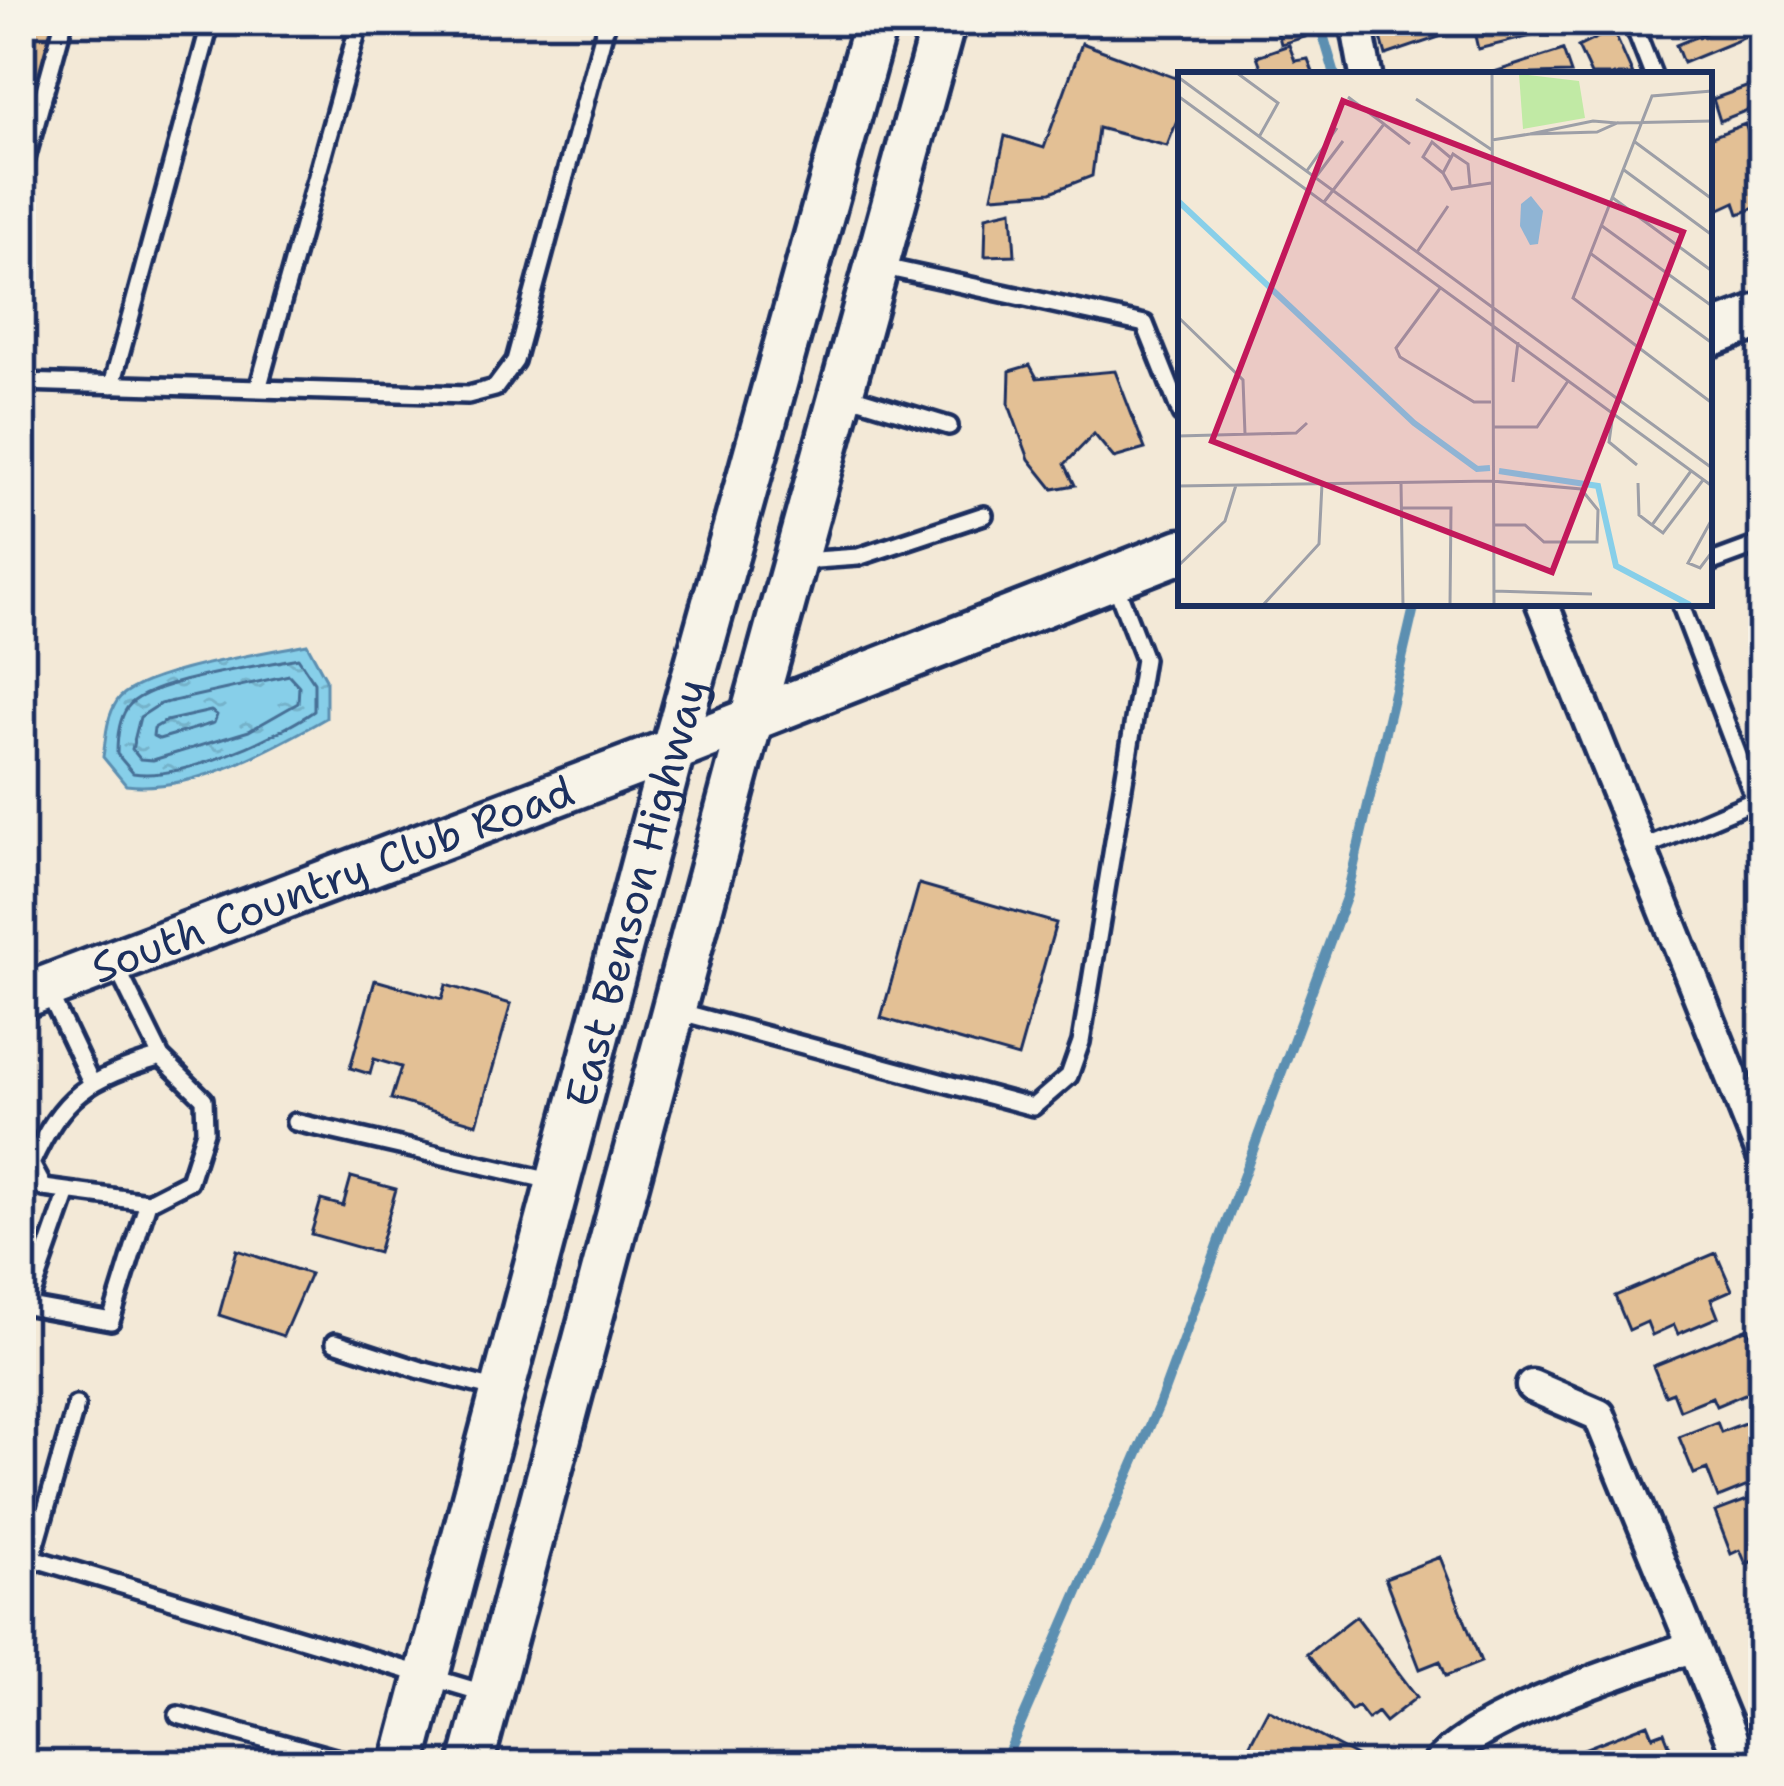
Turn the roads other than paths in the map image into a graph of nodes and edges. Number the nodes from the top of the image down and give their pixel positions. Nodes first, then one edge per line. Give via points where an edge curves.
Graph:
1 (64, 21) edge
2 (211, 21) edge
3 (360, 21) edge
4 (607, 21) edge
5 (876, 21) edge
6 (944, 21) edge
7 (1356, 21) edge
8 (1632, 21) edge
9 (1365, 72) edge
10 (1651, 72) edge
11 (21, 177) edge
12 (876, 266) junction
13 (1763, 315) edge
14 (1712, 334) edge
15 (21, 382) edge
16 (112, 385) junction
17 (258, 389) junction
18 (841, 393) junction
19 (1178, 408) edge
20 (950, 426) dead end
21 (984, 515) dead end
22 (1763, 543) edge
23 (1178, 552) edge
24 (794, 562) junction
25 (1712, 562) edge
26 (1114, 580) junction
27 (1543, 606) edge
28 (1681, 606) edge
29 (752, 717) junction
30 (673, 751) junction
31 (1759, 799) edge
32 (1640, 850) junction
33 (113, 962) junction
34 (34, 992) edge
35 (674, 1011) junction
36 (161, 1058) junction
37 (92, 1084) junction
38 (295, 1122) dead end
39 (1763, 1155) edge
40 (559, 1183) junction
41 (68, 1192) junction
42 (148, 1202) junction
43 (335, 1342) dead end
44 (1532, 1387) dead end
45 (502, 1391) junction
46 (76, 1405) dead end
47 (32, 1558) junction
48 (21, 1594) edge
49 (1693, 1646) junction
50 (428, 1677) junction
51 (490, 1695) junction
52 (178, 1715) dead end
53 (361, 1765) edge
54 (403, 1765) edge
55 (472, 1765) edge
56 (1438, 1765) edge
57 (1742, 1765) edge

1 - 11 lane
2 - 16 lane
3 - 17 lane
4 - 17 lane via 515,362 495,388 468,395
5 - 30 main road, East Benson Highway
6 - 12 main road, East Benson Highway
7 - 9 street
8 - 10 lane
12 - 18 main road, East Benson Highway
12 - 19 lane via 1144,324
13 - 14 main road
15 - 16 lane
16 - 17 lane
18 - 20 lane
18 - 24 main road, East Benson Highway
21 - 24 lane via 858,557
22 - 25 lane
23 - 26 main road, South Country Club Road
24 - 29 main road, East Benson Highway
26 - 29 main road, South Country Club Road
26 - 35 lane via 1144,659 1069,1076 1033,1107
27 - 32 street
28 - 31 lane
29 - 30 main road, South Country Club Road
29 - 35 main road, East Benson Highway
30 - 33 main road, South Country Club Road
30 - 40 main road, East Benson Highway
31 - 32 lane
32 - 39 street
33 - 34 main road, South Country Club Road
33 - 36 lane
34 - 37 lane
35 - 51 main road, East Benson Highway
36 - 37 lane
36 - 42 lane via 203,1099 205,1131 190,1181
37 - 41 lane via 50,1121 31,1164 44,1188
38 - 40 lane
40 - 45 main road, East Benson Highway
41 - 42 lane
41 - 42 lane via 28,1306 110,1322
43 - 45 lane
44 - 49 street via 1599,1415
45 - 50 main road, East Benson Highway
46 - 47 lane
47 - 48 lane
47 - 50 lane
49 - 56 street via 1499,1721
49 - 57 street
50 - 51 lane
50 - 54 main road, East Benson Highway
51 - 55 main road, East Benson Highway
52 - 53 lane

